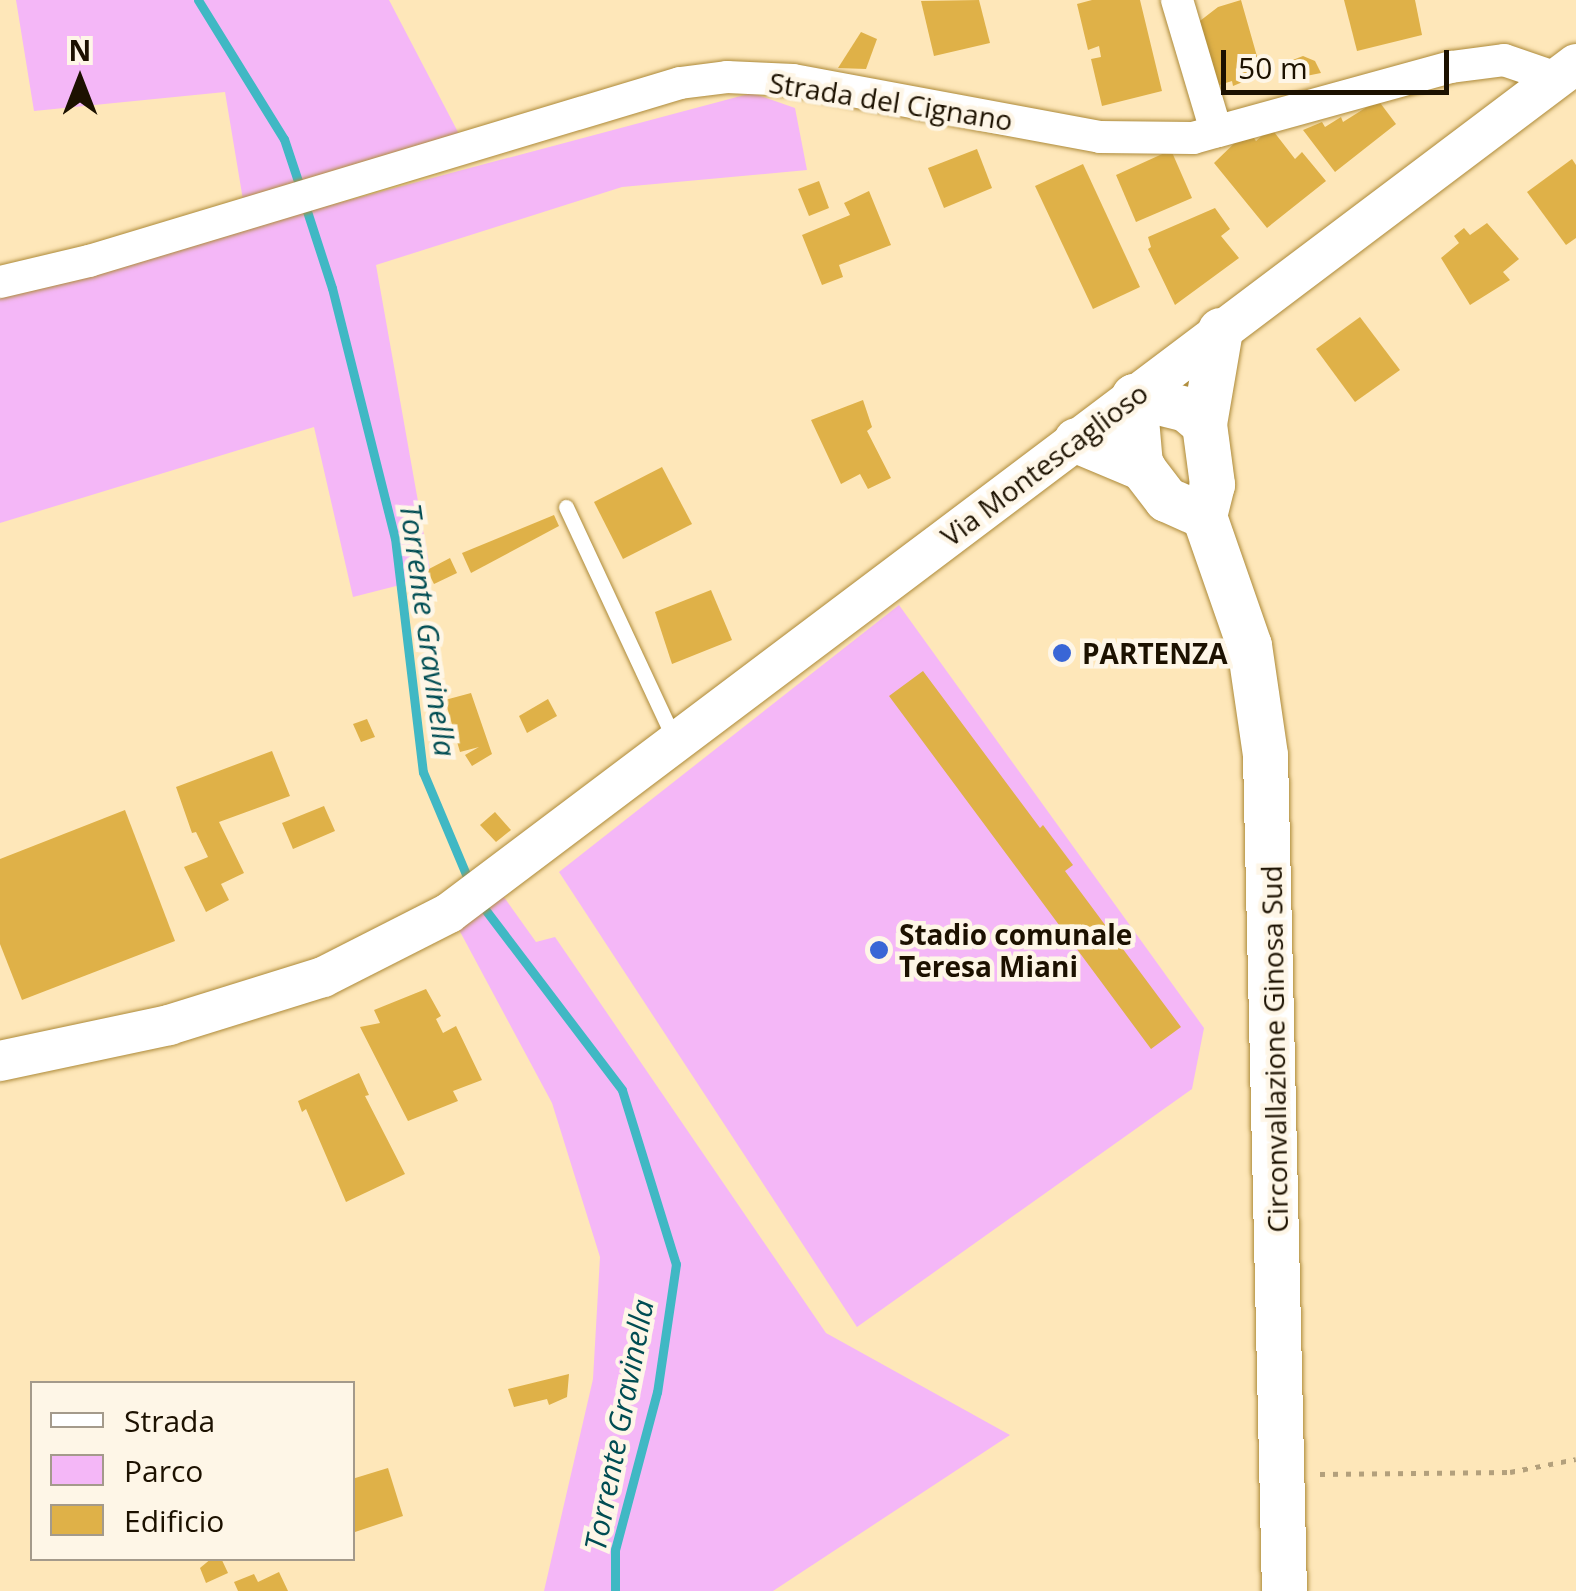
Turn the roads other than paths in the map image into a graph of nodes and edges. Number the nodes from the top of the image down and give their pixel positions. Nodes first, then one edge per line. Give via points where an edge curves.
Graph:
1 (1177, 0) edge
2 (1566, 71) edge
3 (1216, 132) junction
4 (0, 282) edge
5 (1220, 330) junction
6 (1134, 396) junction
7 (1204, 424) junction
8 (1076, 440) junction
9 (1142, 468) junction
10 (566, 506) dead end
11 (1204, 516) junction
12 (676, 742) junction
13 (0, 1061) edge
14 (1284, 1591) edge

1 - 3 street
2 - 3 street, Strada del Cignano via 1504,60 1451,67
2 - 5 street, Via Montescaglioso
3 - 4 street, Strada del Cignano via 1193,138 1100,136 794,80 727,77 680,83
5 - 6 street, Via Montescaglioso
5 - 7 main road, Circonvallazione Ginosa Sud
6 - 7 main road via 1186,409
6 - 8 street, Via Montescaglioso
6 - 9 main road
7 - 11 main road, Circonvallazione Ginosa Sud via 1212,484
8 - 9 main road
8 - 12 street, Via Montescaglioso
9 - 11 main road via 1166,499
10 - 12 lane
11 - 14 main road, Circonvallazione Ginosa Sud via 1249,644 1265,755
12 - 13 street, Via Montescaglioso via 450,913 322,977 169,1025

